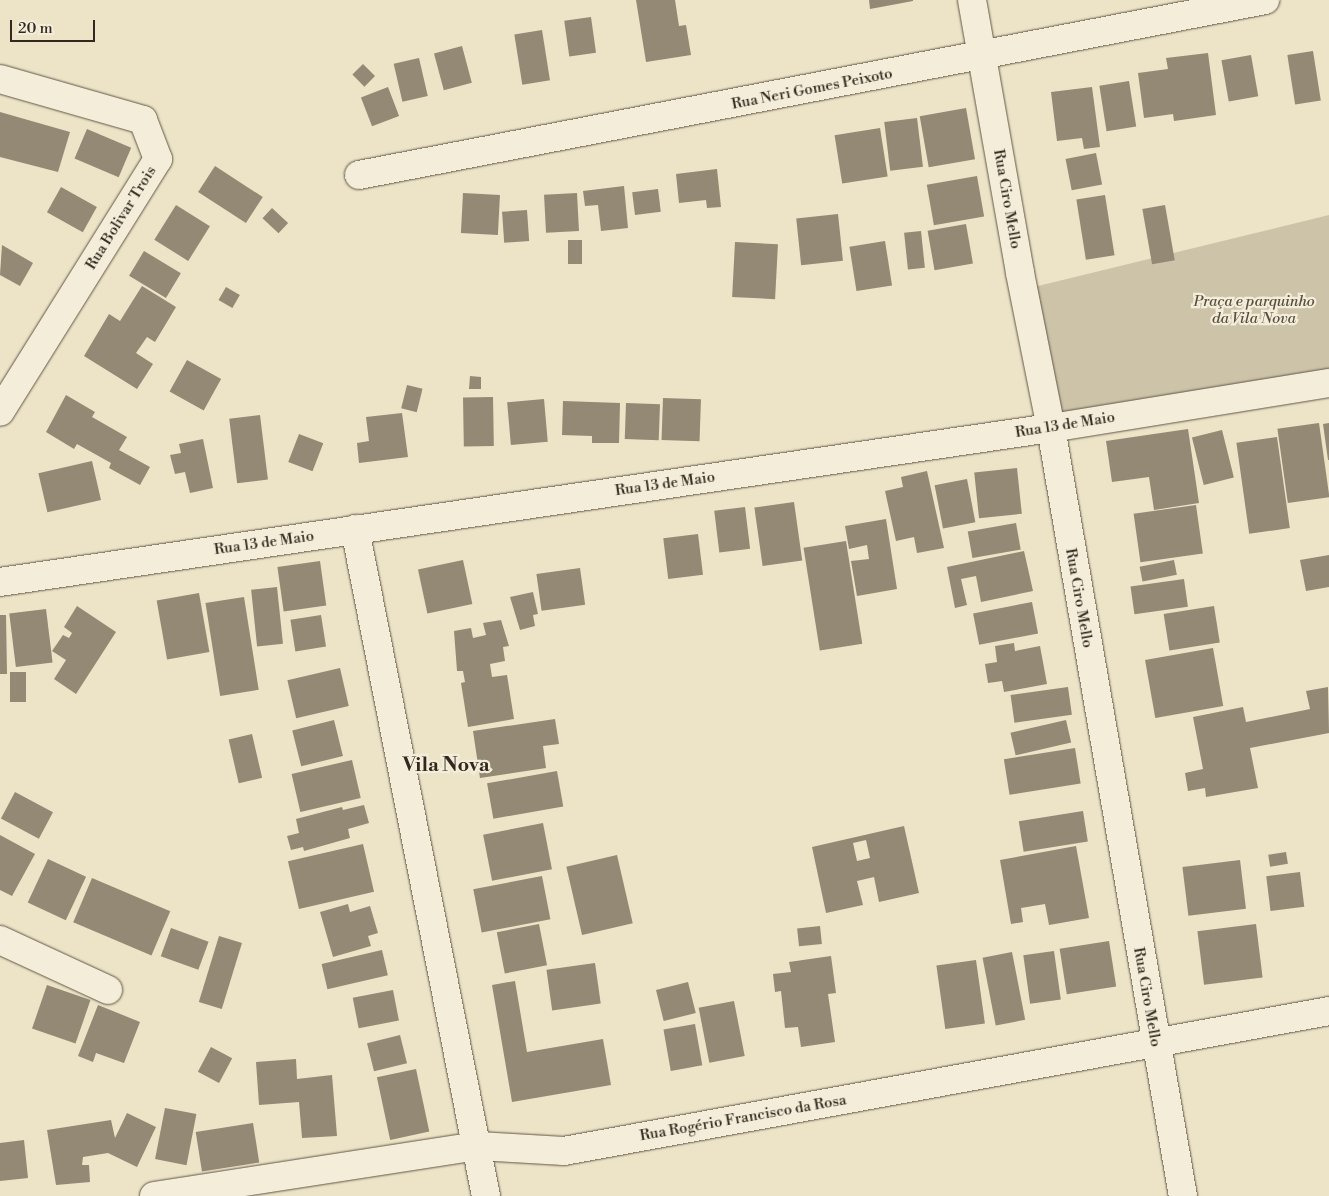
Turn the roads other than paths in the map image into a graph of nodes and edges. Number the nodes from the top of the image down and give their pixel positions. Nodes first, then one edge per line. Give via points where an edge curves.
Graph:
1 (972, 0) edge
2 (1265, 0) edge
3 (983, 57) junction
4 (0, 79) edge
5 (359, 175) dead end
6 (1329, 383) edge
7 (0, 412) edge
8 (1051, 428) junction
9 (355, 529) junction
10 (0, 582) edge
11 (0, 940) edge
12 (108, 990) dead end
13 (1329, 1011) edge
14 (1154, 1044) junction
15 (478, 1146) junction
16 (154, 1196) edge
17 (486, 1196) edge
18 (1183, 1196) edge

1 - 3 street, Rua Ciro Mello
2 - 3 street, Rua Neri Gomes Peixoto
3 - 5 street, Rua Neri Gomes Peixoto
3 - 8 street, Rua Ciro Mello via 1020,273
4 - 7 street, Rua Bolivar Trois via 143,120 158,159
6 - 8 street, Rua 13 de Maio
8 - 9 street, Rua 13 de Maio
8 - 14 street, Rua Ciro Mello
9 - 10 street, Rua 13 de Maio
9 - 15 street
11 - 12 street
13 - 14 street, Rua Rogério Francisco da Rosa
14 - 15 street, Rua Rogério Francisco da Rosa via 564,1151
14 - 18 street, Rua Ciro Mello
15 - 16 street, Rua Rogério Francisco da Rosa
15 - 17 street

